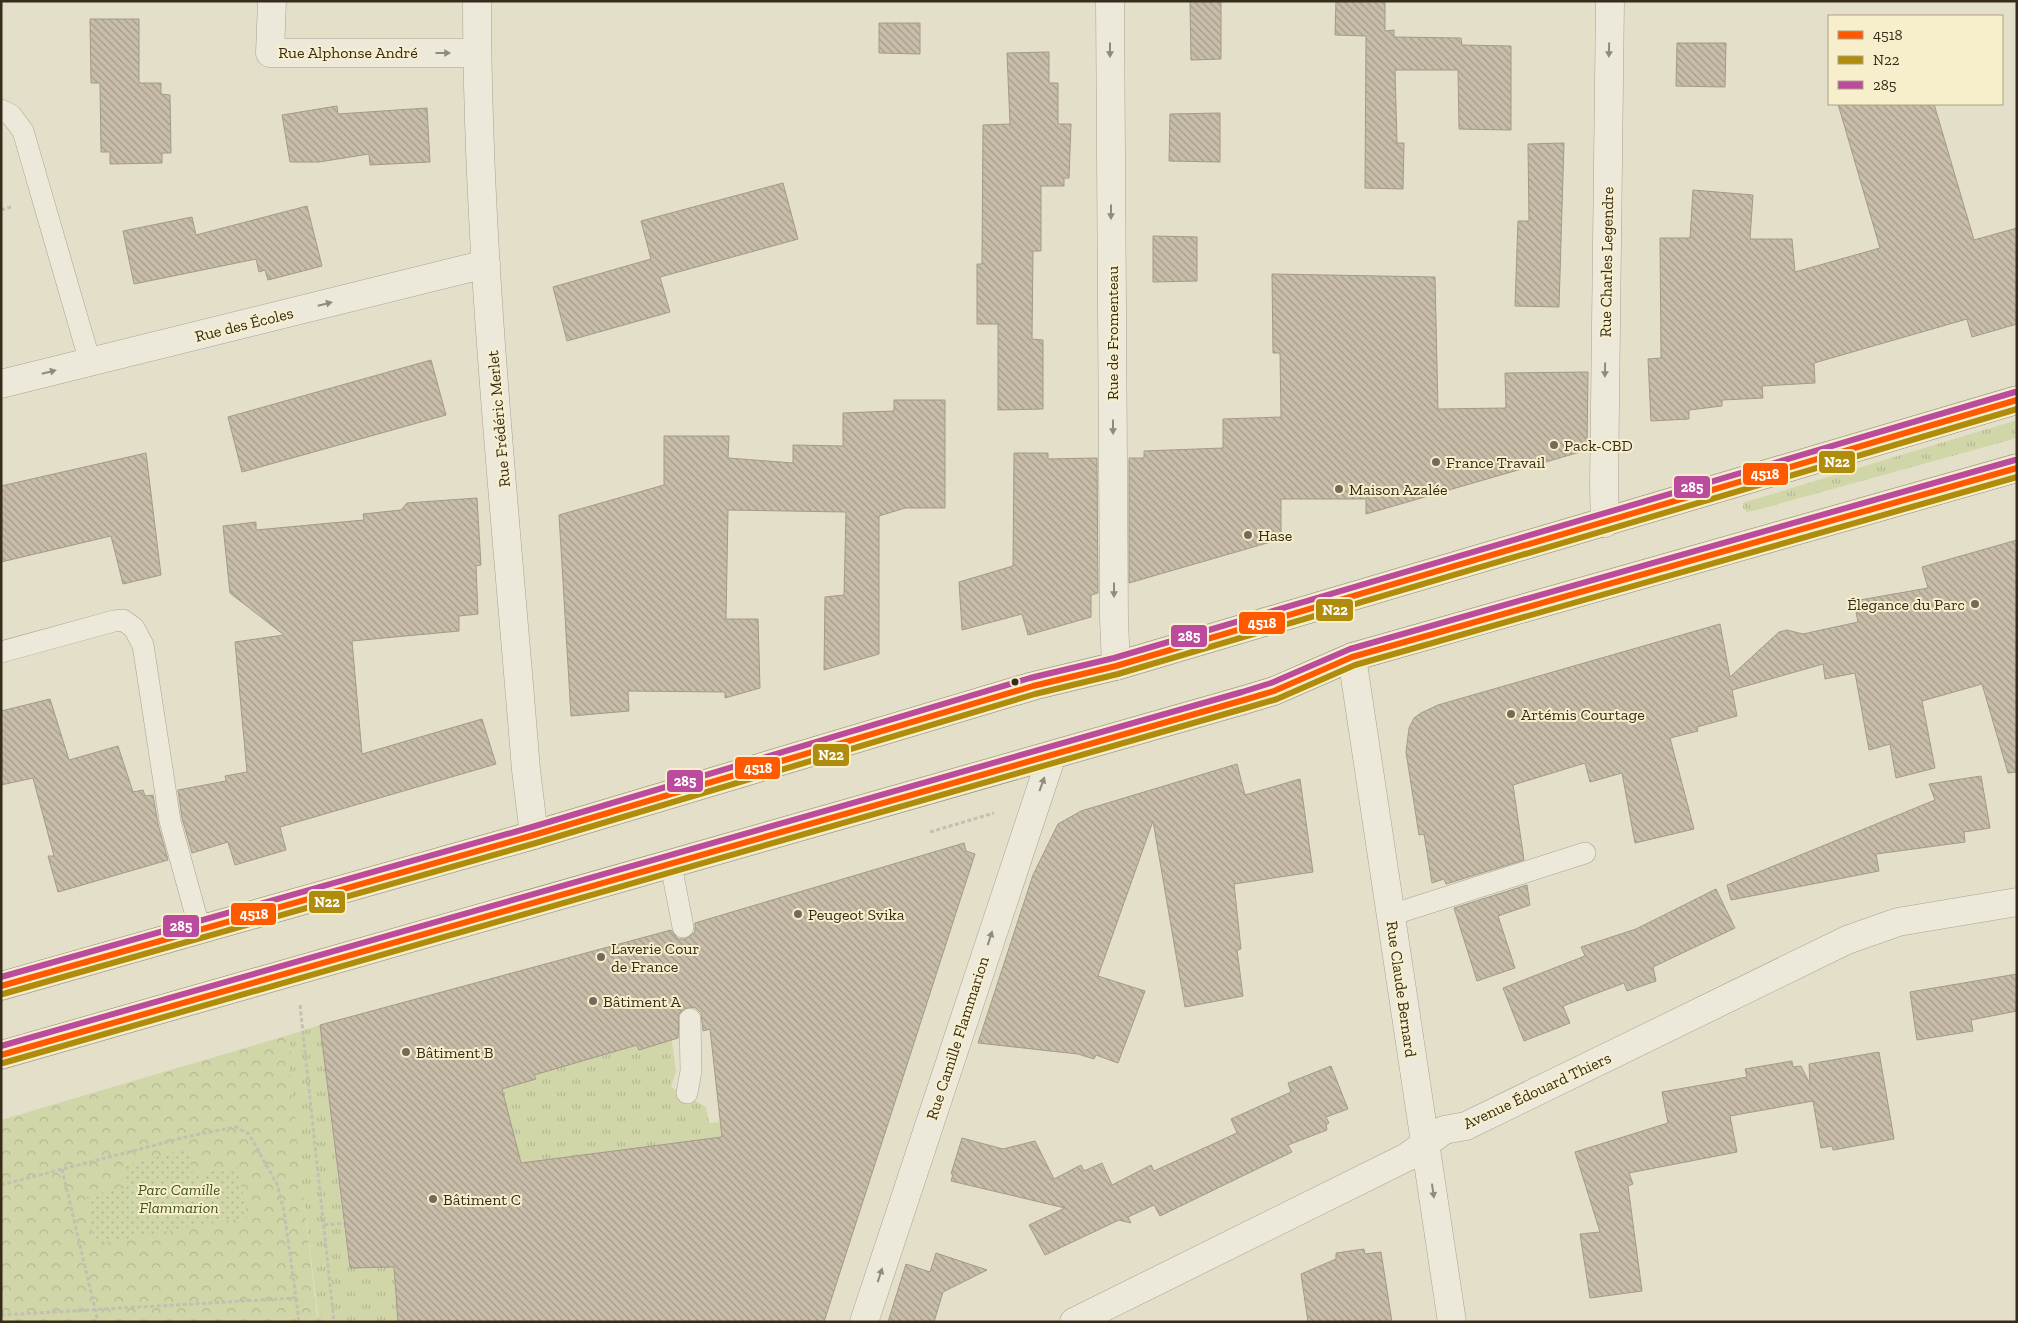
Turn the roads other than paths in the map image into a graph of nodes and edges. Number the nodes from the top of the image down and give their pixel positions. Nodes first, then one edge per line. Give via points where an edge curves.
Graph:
1 (272, 1) edge
2 (476, 1) edge
3 (1110, 1) edge
4 (1610, 1) edge
5 (476, 53) junction
6 (1, 110) edge
7 (486, 264) junction
8 (90, 362) junction
9 (1, 384) edge
10 (2017, 400) edge
11 (2017, 468) edge
12 (1605, 523) junction
13 (1, 652) edge
14 (1352, 657) junction
15 (1116, 666) junction
16 (1052, 755) junction
17 (534, 835) junction
18 (1585, 853) dead end
19 (671, 865) junction
20 (2017, 902) edge
21 (1391, 915) junction
22 (683, 926) dead end
23 (200, 930) junction
24 (1, 986) edge
25 (690, 1019) dead end
26 (1, 1055) edge
27 (688, 1093) dead end
28 (1426, 1143) junction
29 (864, 1322) edge
30 (1074, 1322) edge
31 (1452, 1322) edge

1 -> 5 street, Rue Alphonse André via 270,52
2 - 5 street, Rue Frédéric Merlet
3 -> 15 street, Rue de Fromenteau
4 -> 12 street, Rue Charles Legendre
5 - 7 street, Rue Frédéric Merlet
6 - 8 lane via 11,115 23,131
8 -> 7 street, Rue des Écoles
7 - 17 street, Rue Frédéric Merlet via 526,770
9 -> 8 street, Rue des Écoles
10 - 12 main road
11 - 14 main road
12 - 15 main road
13 - 23 lane via 114,621 123,620 134,628 143,645 170,821
14 - 16 main road via 1274,691
14 - 21 street, Rue Claude Bernard
15 - 17 main road via 1033,686
16 - 19 main road
29 -> 16 street, Rue Camille Flammarion
17 - 23 main road
18 - 21 lane
19 - 22 lane
19 - 26 main road
20 - 28 street, Avenue Édouard Thiers via 1898,922 1848,940 1466,1126 1444,1130
21 - 28 street, Rue Claude Bernard
23 - 24 main road
25 - 27 lane
28 - 30 street, Avenue Édouard Thiers via 1407,1156
28 -> 31 street, Rue Claude Bernard

